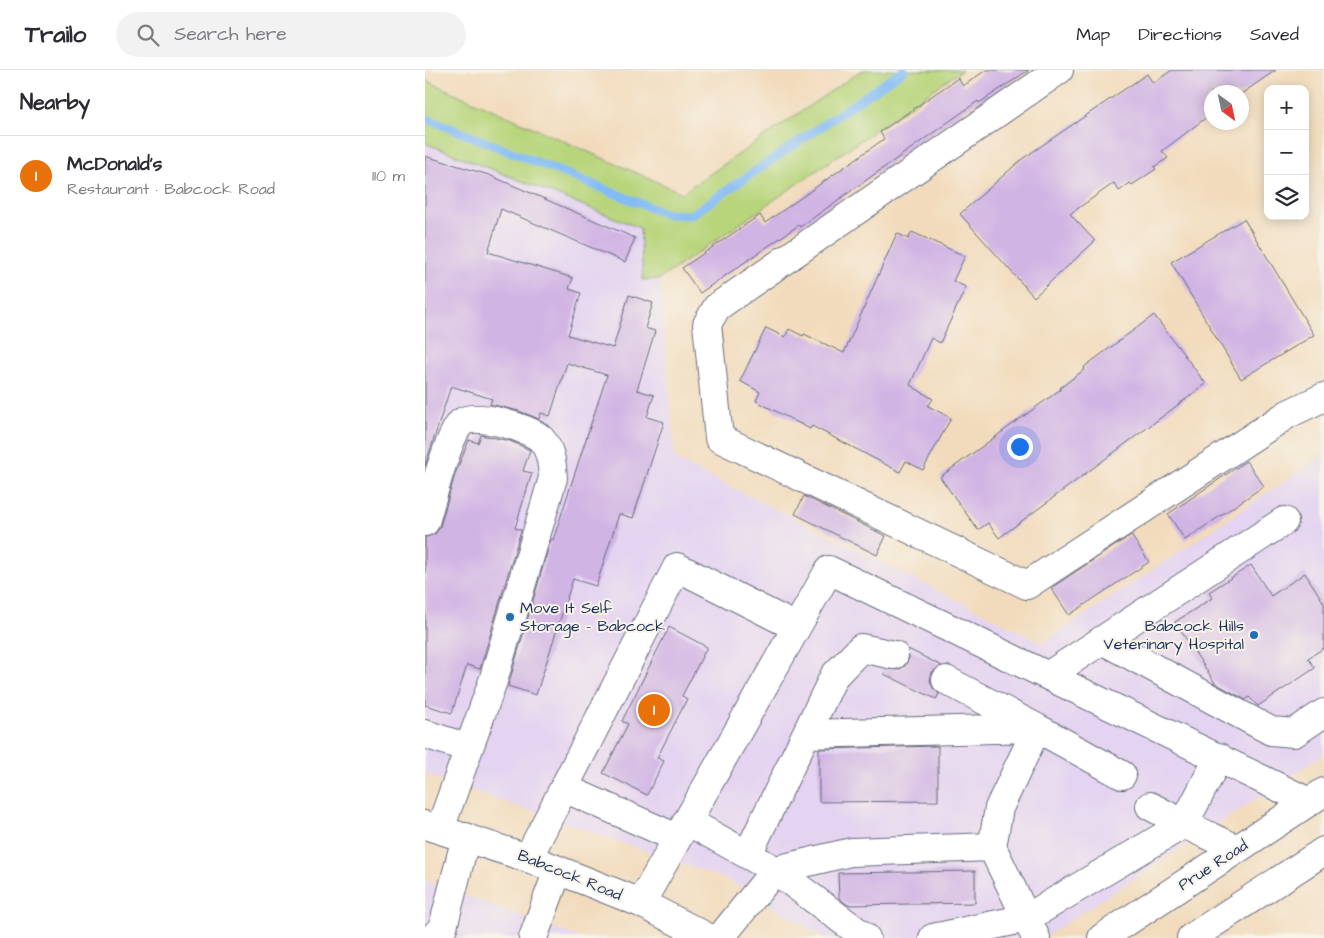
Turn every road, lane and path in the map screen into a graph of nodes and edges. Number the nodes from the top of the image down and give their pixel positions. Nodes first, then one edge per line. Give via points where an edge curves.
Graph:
1 (1059, 70) edge
2 (1324, 397) edge
3 (1284, 521) dead end
4 (425, 522) edge
5 (796, 628) junction
6 (1103, 640) junction
7 (894, 655) dead end
8 (1049, 675) junction
9 (946, 680) dead end
10 (1324, 713) edge
11 (1037, 728) junction
12 (425, 734) edge
13 (806, 734) junction
14 (469, 748) junction
15 (1219, 757) junction
16 (1122, 775) dead end
17 (564, 788) junction
18 (1317, 797) edge
19 (1150, 806) dead end
20 (1184, 824) junction
21 (432, 827) edge
22 (682, 830) junction
23 (466, 837) junction
24 (993, 847) junction
25 (1237, 849) junction
26 (1324, 851) edge
27 (748, 854) junction
28 (529, 858) junction
29 (558, 870) junction
30 (775, 870) junction
31 (641, 903) junction
32 (436, 908) edge
33 (1031, 928) edge
34 (1194, 937) edge
35 (433, 938) edge
36 (533, 938) edge
37 (709, 938) edge
38 (720, 938) edge
39 (866, 938) edge
40 (933, 938) edge
41 (1102, 938) edge

1 - 2 main road via 717,307 707,324 719,438 1027,585 1288,414
3 - 6 main road
4 - 14 main road via 453,434 462,422 477,417 524,429 541,438 551,457 553,478 493,682
5 - 8 main road via 829,570
5 - 17 main road via 677,567
5 - 22 main road
6 - 8 main road
6 - 10 main road via 1271,732 1294,733
7 - 13 main road via 861,648 834,676
8 - 15 main road
9 - 11 main road
11 - 13 main road
11 - 16 main road
11 - 24 main road via 999,808
12 - 14 main road
13 - 27 main road
14 - 21 main road
15 - 18 main road
15 - 20 main road
17 - 22 main road
17 - 28 main road
18 - 25 main road, Prue Road
19 - 20 main road
20 - 25 main road
20 - 33 main road
21 - 23 main road, Babcock Road
22 - 27 main road
22 - 31 main road
23 - 28 main road, Babcock Road
23 - 32 main road
24 - 30 main road via 851,852
24 - 33 main road
25 - 41 main road, Prue Road
26 - 34 main road
27 - 30 main road
28 - 29 main road, Babcock Road
29 - 31 main road, Babcock Road
29 - 36 main road
30 - 38 main road
30 - 39 main road
31 - 37 main road, Babcock Road
32 - 35 main road via 443,926
33 - 40 main road

